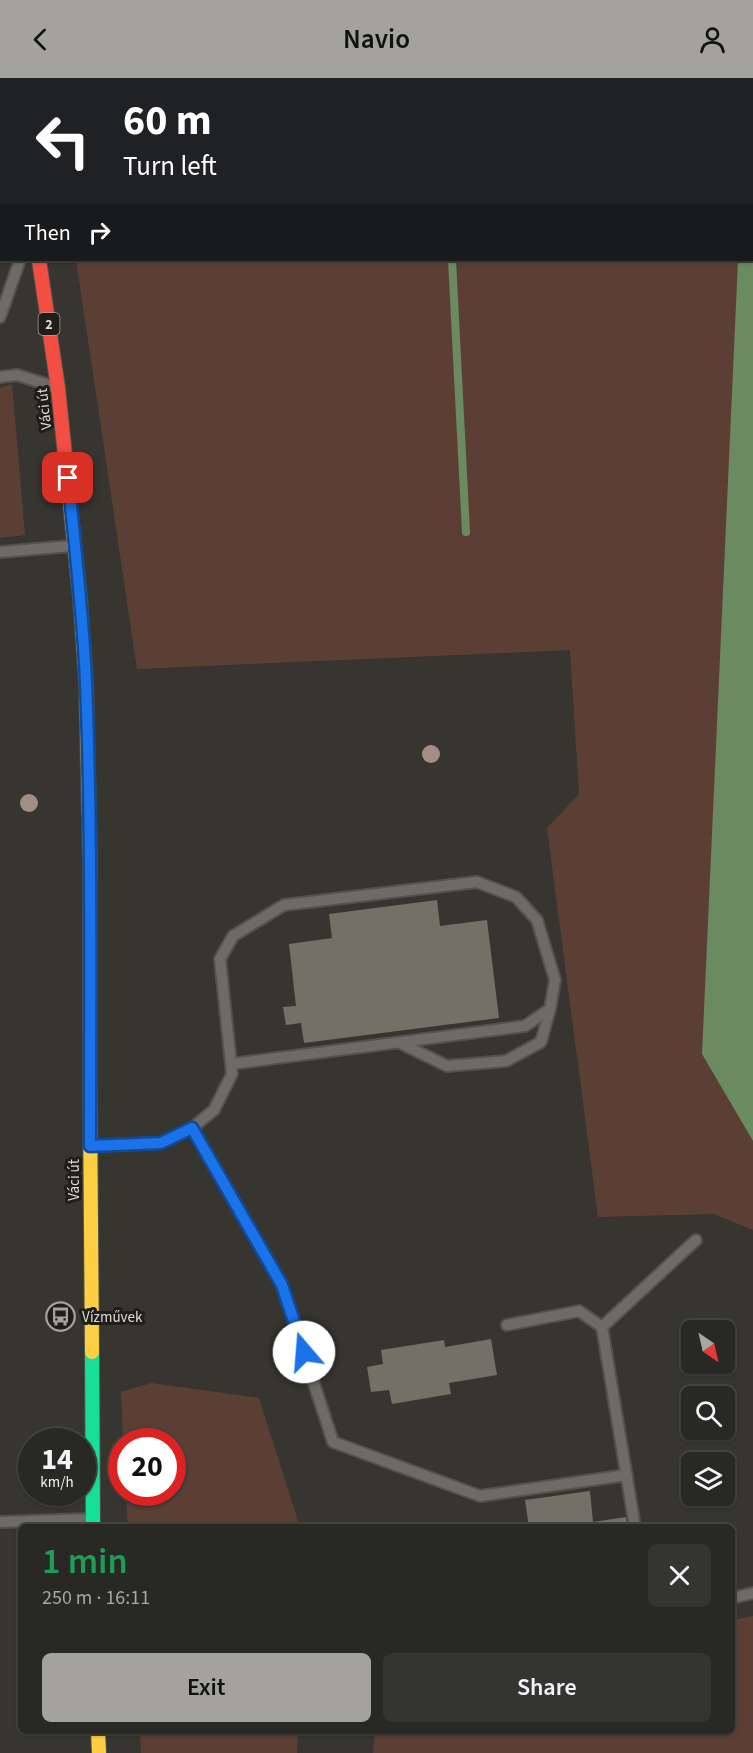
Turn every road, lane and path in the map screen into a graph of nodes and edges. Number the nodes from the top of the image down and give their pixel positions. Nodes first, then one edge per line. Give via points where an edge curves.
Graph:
1 (20, 261) edge
2 (39, 261) edge
3 (0, 317) edge
4 (0, 377) edge
5 (58, 388) junction
6 (75, 545) junction
7 (0, 552) edge
8 (550, 1009) junction
9 (399, 1042) junction
10 (231, 1064) junction
11 (192, 1128) junction
12 (90, 1146) junction
13 (696, 1240) dead end
14 (507, 1324) dead end
15 (602, 1327) junction
16 (627, 1475) junction
17 (0, 1522) edge
18 (93, 1523) edge
19 (635, 1524) edge
20 (753, 1593) edge
21 (735, 1597) edge
22 (98, 1734) edge
23 (99, 1753) edge

1 - 3 lane
2 - 5 main road, Váci út / 2
4 - 5 lane via 18,375
5 - 6 main road, Váci út / 2
6 - 7 lane
6 - 12 main road, Váci út / 2 via 86,681
8 - 9 lane via 525,1026
8 - 9 lane via 541,1042 506,1061 447,1066
8 - 10 lane via 555,980 537,920 516,897 477,882 284,905 233,936 220,959
9 - 10 lane
10 - 11 lane via 232,1074 214,1110
11 - 12 lane via 161,1143
11 - 16 lane via 282,1285 333,1442 480,1496
12 - 18 main road, Váci út / 2
13 - 15 lane
14 - 15 lane via 579,1311
15 - 16 lane
16 - 19 lane
17 - 18 lane
20 - 21 lane
22 - 23 main road

